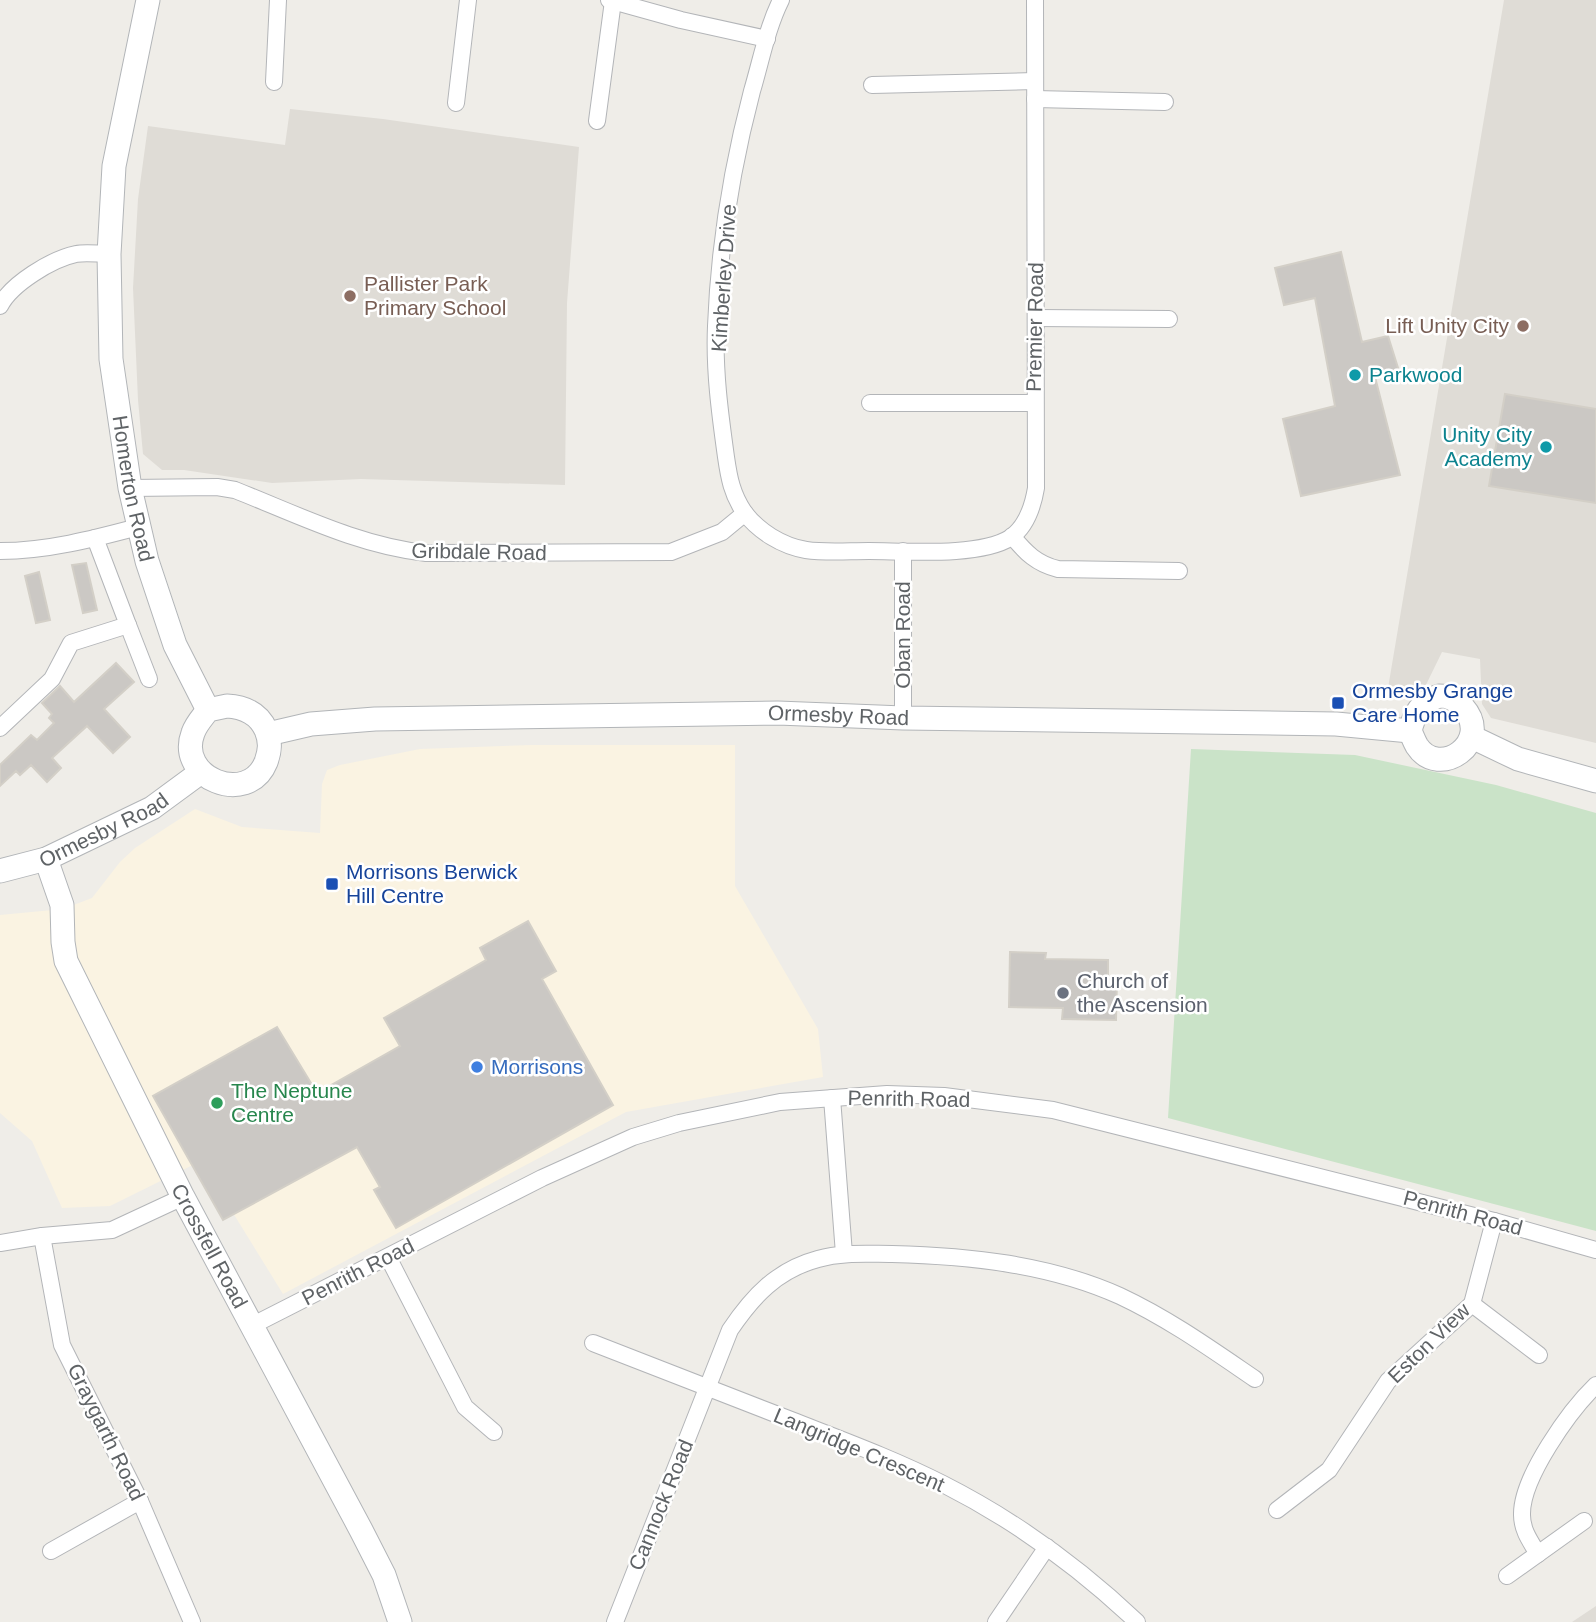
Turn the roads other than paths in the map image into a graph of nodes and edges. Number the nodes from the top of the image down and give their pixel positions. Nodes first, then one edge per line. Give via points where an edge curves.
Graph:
1 (148, 0) edge
2 (278, 0) edge
3 (468, 0) edge
4 (611, 0) edge
5 (781, 0) edge
6 (1035, 0) edge
7 (766, 39) junction
8 (1035, 81) junction
9 (274, 82) dead end
10 (872, 85) dead end
11 (1035, 99) junction
12 (1165, 102) dead end
13 (456, 103) dead end
14 (597, 121) dead end
15 (109, 254) junction
16 (0, 306) edge
17 (1036, 318) junction
18 (1169, 319) dead end
19 (870, 403) dead end
20 (1034, 403) junction
21 (130, 488) junction
22 (745, 513) junction
23 (138, 527) junction
24 (1012, 536) junction
25 (95, 538) junction
26 (0, 551) edge
27 (903, 551) junction
28 (1179, 571) dead end
29 (128, 625) junction
30 (149, 679) dead end
31 (208, 710) junction
32 (903, 718) junction
33 (0, 727) edge
34 (1410, 731) junction
35 (268, 734) junction
36 (1472, 737) junction
37 (201, 772) junction
38 (1596, 781) edge
39 (46, 859) junction
40 (0, 871) edge
41 (832, 1098) junction
42 (183, 1197) junction
43 (1494, 1221) junction
44 (42, 1236) junction
45 (0, 1243) edge
46 (1596, 1250) edge
47 (844, 1254) junction
48 (388, 1257) junction
49 (1472, 1304) junction
50 (253, 1325) junction
51 (593, 1343) dead end
52 (1539, 1355) dead end
53 (1255, 1379) dead end
54 (1596, 1385) edge
55 (708, 1388) junction
56 (494, 1432) dead end
57 (140, 1500) junction
58 (1276, 1510) dead end
59 (1584, 1521) dead end
60 (1047, 1547) junction
61 (51, 1551) dead end
62 (1538, 1554) junction
63 (1507, 1576) dead end
64 (192, 1622) edge
65 (400, 1622) edge
66 (615, 1622) edge
67 (996, 1622) edge
68 (1137, 1622) edge

1 - 15 street, Homerton Road via 114,166
2 - 9 street
3 - 13 street
4 - 7 street
4 - 14 street
5 - 7 street, Kimberley Drive
6 - 8 street, Premier Road
7 - 22 street, Kimberley Drive via 733,174 716,327 727,475
8 - 10 street
8 - 11 street, Premier Road
11 - 12 street
11 - 17 street, Premier Road
15 - 16 street via 79,253 51,263 12,289
15 - 21 street, Homerton Road via 111,359
17 - 18 street
17 - 20 street, Premier Road
19 - 20 street
20 - 24 street, Premier Road via 1035,496 1025,522
21 - 22 street, Gribdale Road via 235,490 368,542 426,553 671,552 722,532
21 - 23 street, Homerton Road
22 - 27 street, Kimberley Drive via 774,538 805,550
23 - 25 street
23 - 31 street, Homerton Road via 176,645
24 - 27 street via 980,548
24 - 28 street via 1031,557 1058,569
25 - 26 street
25 - 29 street
27 - 32 street, Oban Road
29 - 30 street
29 - 33 street via 71,643 52,679
31 - 35 street via 239,707 255,714
31 - 37 street via 191,743 192,757
32 - 34 street, Ormesby Road via 1309,723
32 - 35 street, Ormesby Road via 778,713 431,717 311,724
34 - 36 street via 1422,752 1442,759 1455,756
34 - 36 street via 1413,717 1424,703 1449,696 1471,719
35 - 37 street via 270,752 254,778 226,786
36 - 38 street via 1518,759
37 - 39 street, Ormesby Road via 152,808
39 - 40 street, Ormesby Road
39 - 42 street, Crossfell Road via 62,905 66,961
41 - 43 street, Penrith Road via 943,1096 1053,1110
41 - 47 street
41 - 48 street, Penrith Road via 725,1112 633,1137
42 - 44 street via 112,1230
42 - 50 street, Crossfell Road
43 - 46 street, Penrith Road
43 - 49 street, Eston View
44 - 45 street
44 - 57 street, Graygarth Road via 62,1345
47 - 53 street, Cannock Road via 944,1255 1017,1265 1072,1280 1118,1295 1169,1321
47 - 55 street, Cannock Road via 817,1259 765,1285 730,1330
48 - 50 street, Penrith Road
48 - 56 street via 465,1407
49 - 52 street
49 - 58 street, Eston View via 1388,1381 1328,1470
50 - 65 street, Crossfell Road via 384,1575
51 - 55 street, Langridge Crescent
54 - 62 street via 1567,1417 1525,1499 1522,1524
55 - 60 street, Langridge Crescent via 894,1460 995,1513
55 - 66 street, Cannock Road
57 - 61 street
57 - 64 street, Graygarth Road
59 - 62 street
60 - 67 street
60 - 68 street, Langridge Crescent
62 - 63 street

